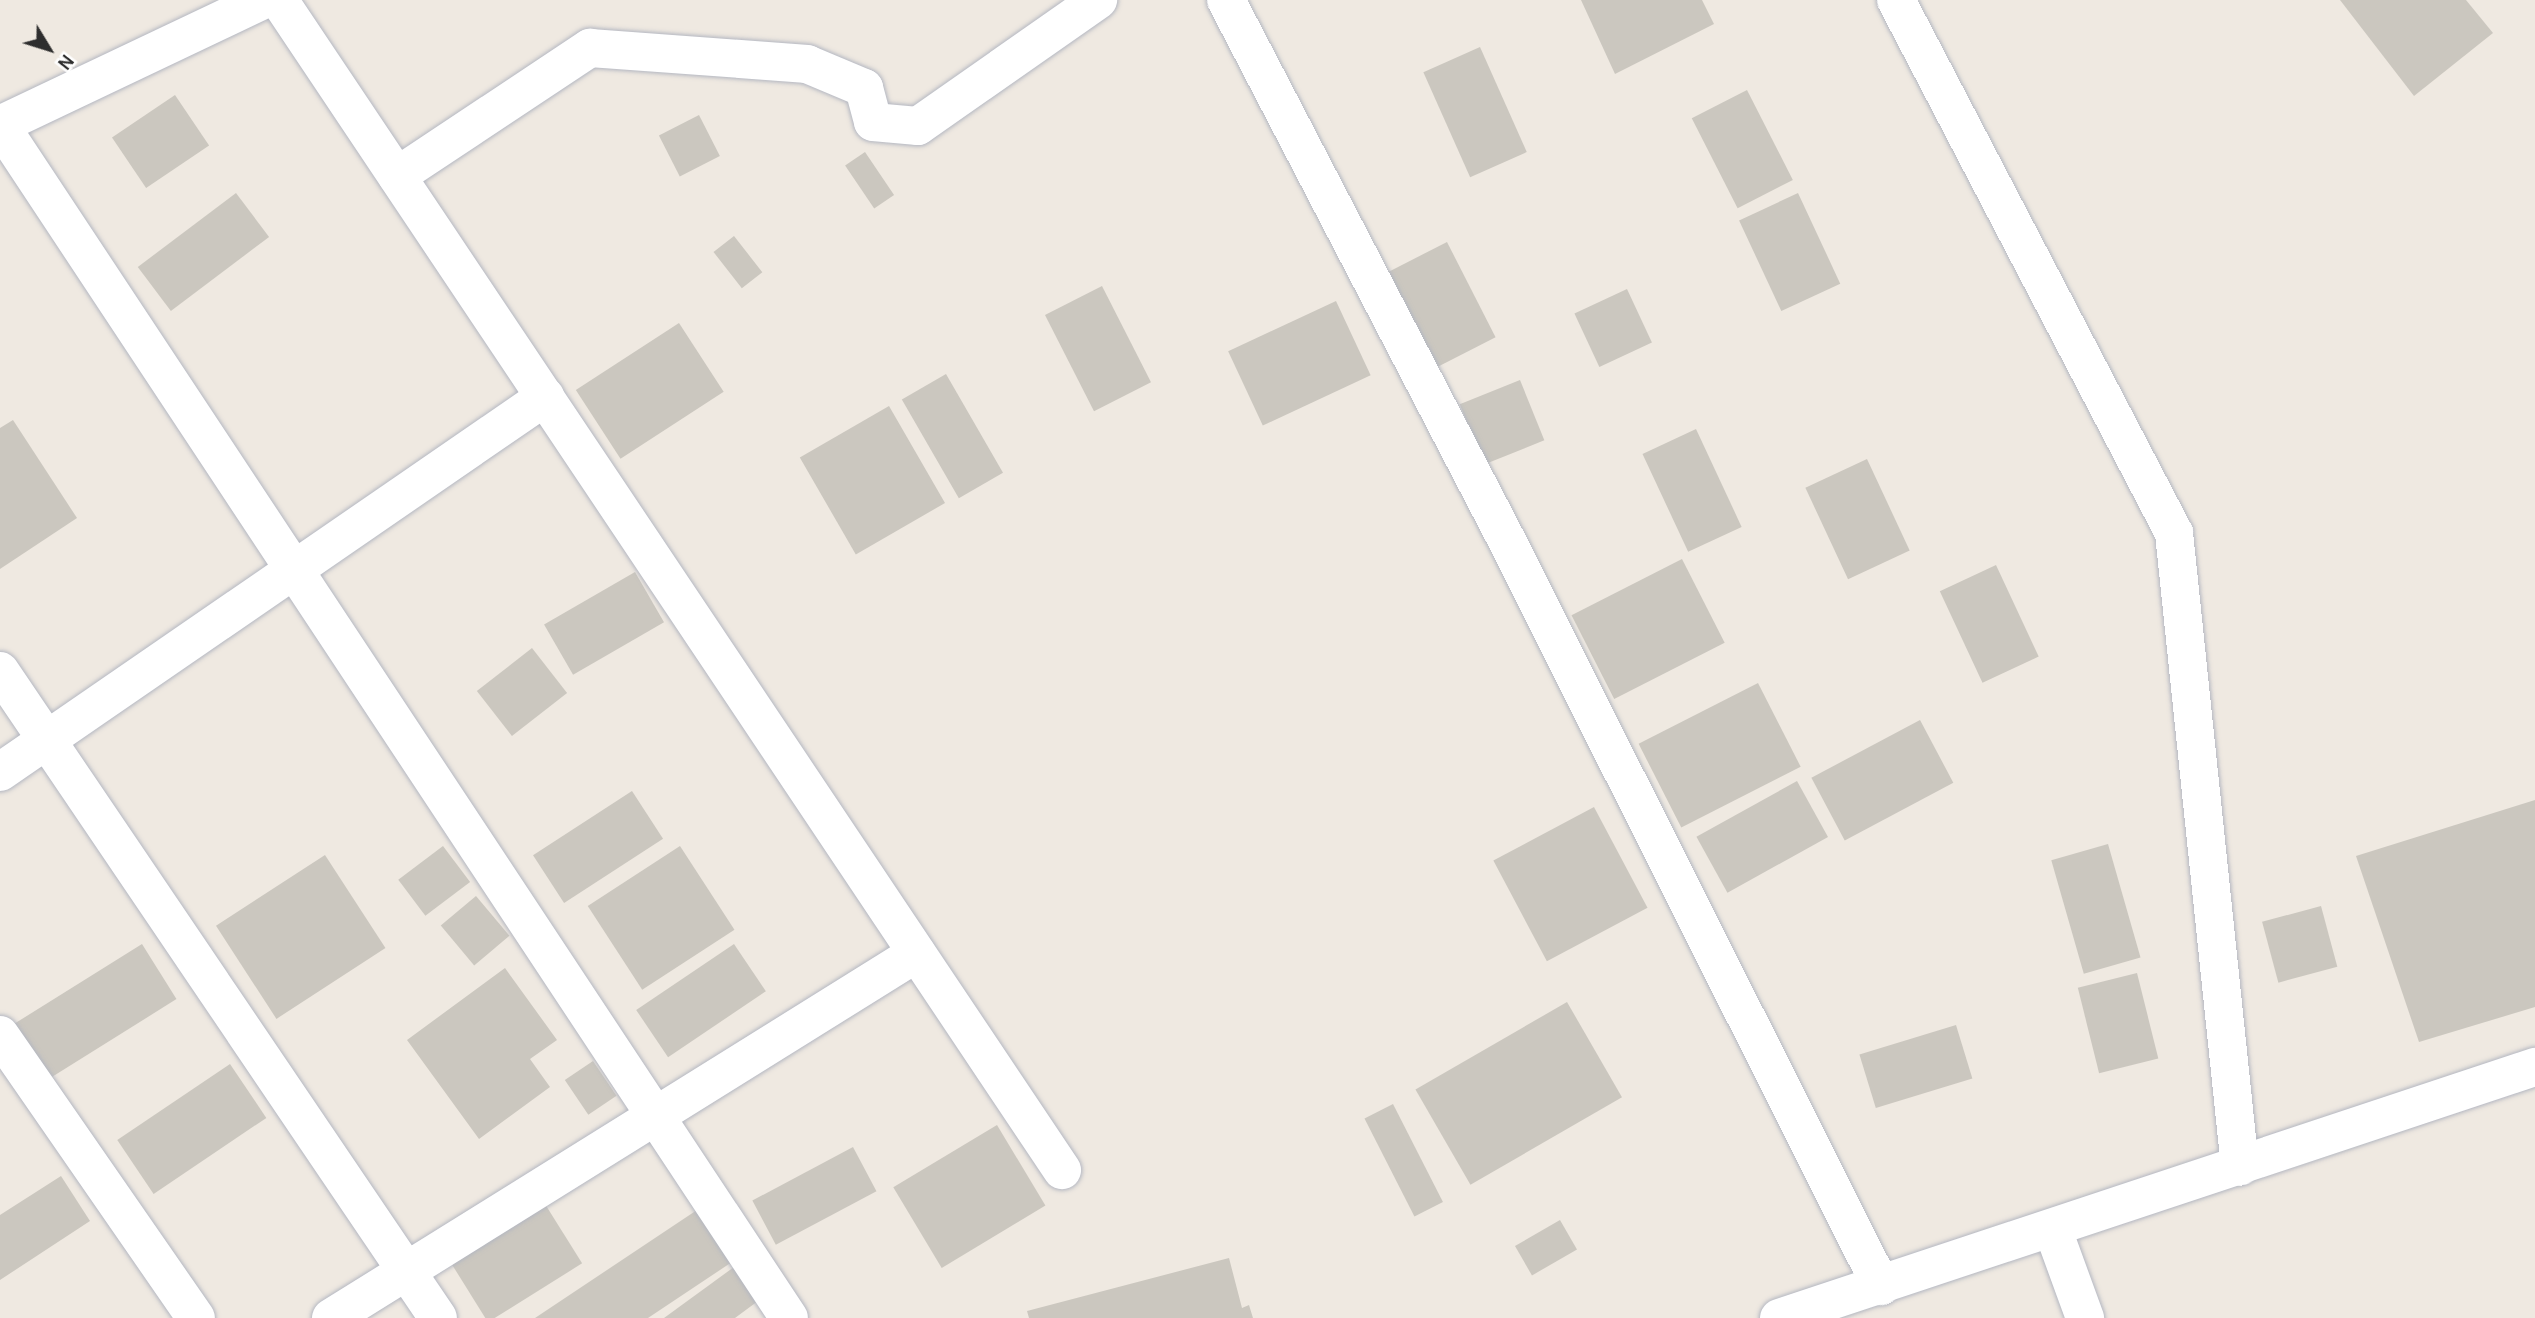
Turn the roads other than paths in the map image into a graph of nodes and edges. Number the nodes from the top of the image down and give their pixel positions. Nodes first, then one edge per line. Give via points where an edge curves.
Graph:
1 (263, 0) edge
2 (279, 0) edge
3 (1098, 0) edge
4 (1226, 0) edge
5 (1896, 0) edge
6 (0, 125) edge
7 (397, 176) junction
8 (545, 397) junction
9 (294, 570) junction
10 (0, 671) edge
11 (46, 740) junction
12 (0, 772) edge
13 (918, 953) junction
14 (0, 1035) edge
15 (2535, 1067) edge
16 (656, 1116) junction
17 (2240, 1167) junction
18 (1062, 1170) dead end
19 (2053, 1230) junction
20 (407, 1271) junction
21 (1881, 1286) junction
22 (196, 1318) edge
23 (331, 1318) edge
24 (438, 1318) edge
25 (789, 1318) edge
26 (1779, 1318) edge
27 (2085, 1318) edge

1 - 6 street
2 - 7 street
3 - 7 street via 918,126 873,122 864,88 807,64 590,48
4 - 21 street via 1502,531
5 - 17 street via 2174,533
6 - 9 street
7 - 8 street
8 - 9 street
8 - 13 street
9 - 11 street
9 - 16 street
10 - 11 street
11 - 12 street
11 - 20 street
13 - 16 street
13 - 18 street
14 - 22 street
15 - 17 street
16 - 20 street
16 - 25 street
17 - 19 street
19 - 21 street
19 - 27 street
20 - 23 street
20 - 24 street
21 - 26 street

